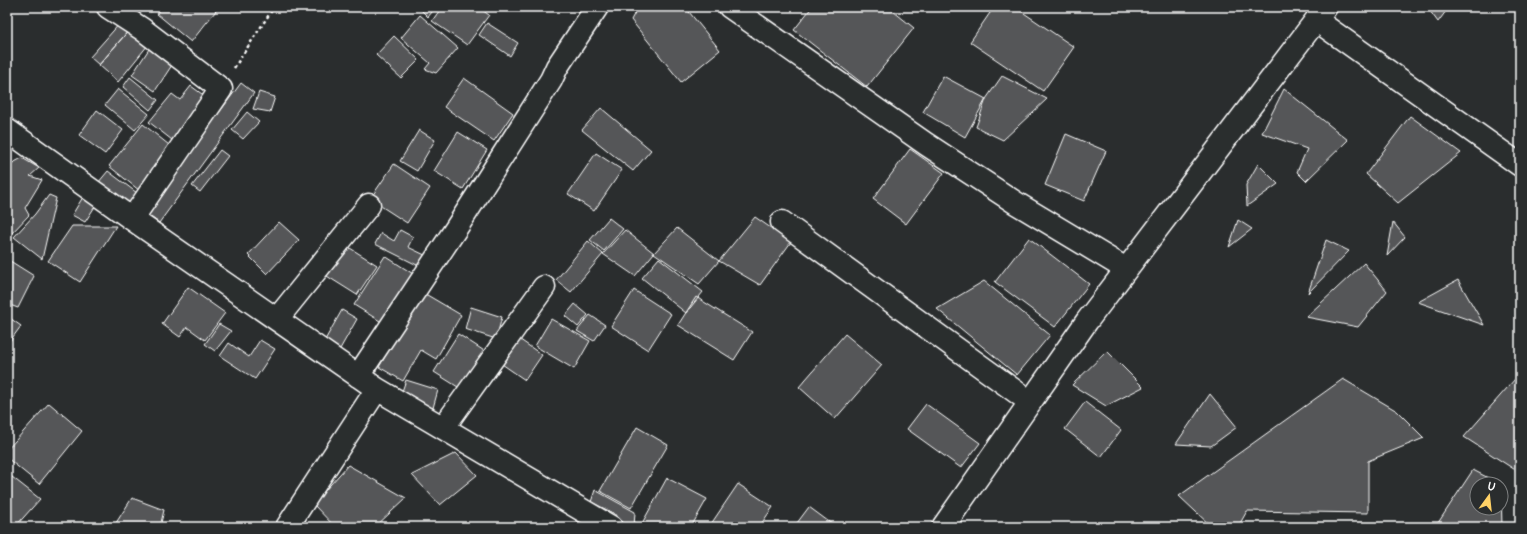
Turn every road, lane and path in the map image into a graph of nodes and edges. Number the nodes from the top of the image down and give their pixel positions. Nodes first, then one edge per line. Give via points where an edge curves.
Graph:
1 (108, 7) edge
2 (274, 7) edge
3 (597, 7) edge
4 (730, 7) edge
5 (1321, 13) edge
6 (221, 89) junction
7 (7, 130) edge
8 (1520, 165) edge
9 (369, 205) dead end
10 (132, 219) junction
11 (782, 222) dead end
12 (1126, 269) junction
13 (544, 287) dead end
14 (277, 319) junction
15 (358, 376) junction
16 (377, 388) junction
17 (1030, 402) junction
18 (443, 428) junction
19 (287, 527) edge
20 (611, 527) edge
21 (944, 527) edge

1 - 6 street via 142,29
2 - 6 path
3 - 15 street via 453,234
4 - 12 street via 926,144 1016,203
5 - 8 street
5 - 12 street
6 - 10 street
7 - 10 street
9 - 14 street
10 - 14 street
11 - 17 street
12 - 17 street
13 - 18 street
14 - 15 street
15 - 16 street
16 - 18 street
16 - 19 street
17 - 21 street
18 - 20 street

